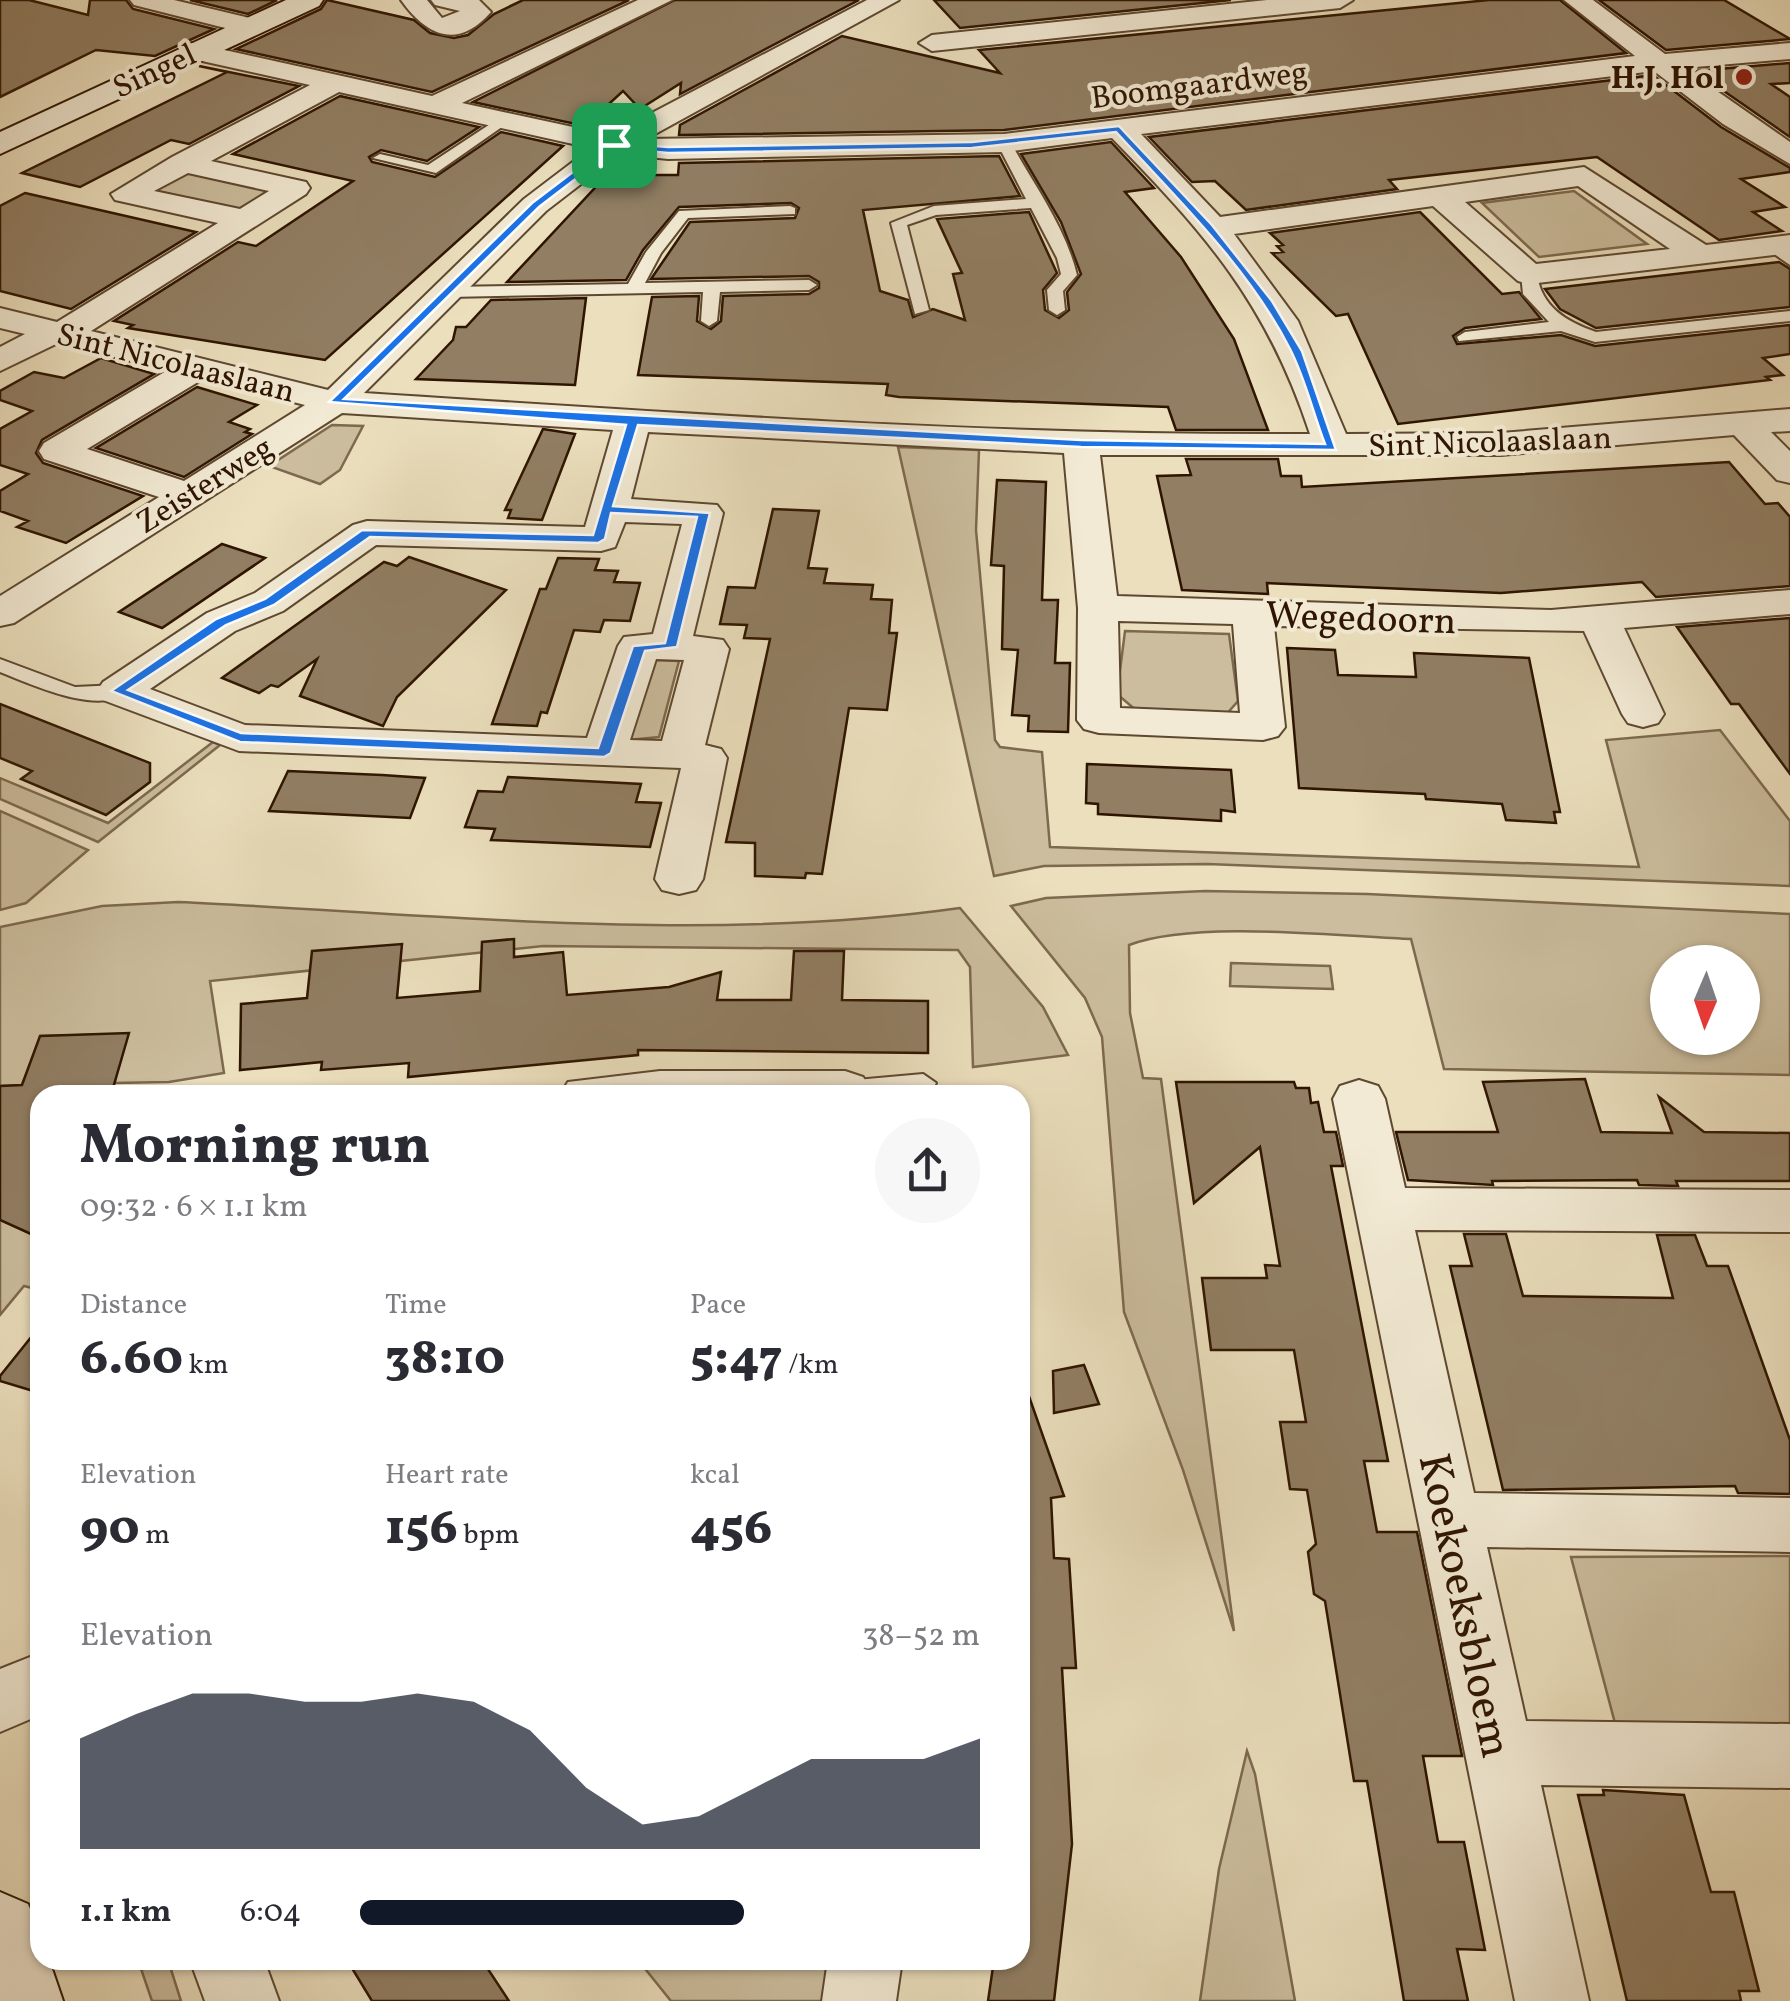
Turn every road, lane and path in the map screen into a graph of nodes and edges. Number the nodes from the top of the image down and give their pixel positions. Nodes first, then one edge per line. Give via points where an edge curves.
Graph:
1 (143, 0) edge
2 (308, 0) edge
3 (414, 0) edge
4 (444, 0) edge
5 (658, 0) edge
6 (1340, 0) edge
7 (1577, 0) edge
8 (894, 17) edge
9 (248, 26) junction
10 (1790, 50) edge
11 (193, 52) junction
12 (1658, 62) junction
13 (335, 83) junction
14 (435, 105) junction
15 (504, 120) junction
16 (1119, 129) junction
17 (0, 143) edge
18 (1004, 143) junction
19 (614, 145) junction
20 (1790, 155) edge
21 (380, 158) dead end
22 (182, 164) junction
23 (1438, 194) junction
24 (1039, 203) junction
25 (790, 211) dead end
26 (243, 219) junction
27 (1208, 228) junction
28 (1784, 250) edge
29 (1700, 255) junction
30 (1528, 274) junction
31 (810, 286) dead end
32 (712, 288) junction
33 (633, 290) junction
34 (448, 292) junction
35 (921, 310) dead end
36 (1058, 310) dead end
37 (1790, 316) edge
38 (0, 318) edge
39 (710, 321) dead end
40 (1562, 326) junction
41 (58, 332) junction
42 (1466, 338) dead end
43 (0, 361) edge
44 (198, 368) junction
45 (334, 402) junction
46 (1790, 420) edge
47 (633, 422) junction
48 (1745, 426) junction
49 (1081, 444) junction
50 (1332, 447) junction
51 (1790, 472) edge
52 (186, 494) junction
53 (602, 524) junction
54 (1790, 602) edge
55 (1098, 608) junction
56 (1252, 613) junction
57 (0, 614) edge
58 (1599, 619) junction
59 (670, 647) junction
60 (0, 666) edge
61 (121, 689) junction
62 (1643, 714) dead end
63 (604, 753) junction
64 (680, 755) junction
65 (678, 879) dead end
66 (923, 1082) dead end
67 (899, 1085) edge
68 (1359, 1099) dead end
69 (1383, 1209) junction
70 (1790, 1211) edge
71 (1449, 1520) junction
72 (1790, 1525) edge
73 (1499, 1753) junction
74 (1790, 1756) edge
75 (0, 1932) edge
76 (230, 1970) edge
77 (863, 1970) edge
78 (22, 2001) edge
79 (242, 2001) edge
80 (858, 2001) edge
81 (1552, 2001) edge

1 - 9 street
2 - 9 street, Singel
3 - 4 street via 434,26 452,26 478,12
5 - 14 street
6 - 8 street via 932,43
7 - 12 street
8 - 19 street, Zeisterweg via 840,26
9 - 11 street, Singel
10 - 12 street, Boomgaardweg
11 - 13 street, Boomgaardweg
11 - 17 street, Singel
12 - 16 street, Boomgaardweg
12 - 20 street
13 - 14 street, Boomgaardweg
13 - 22 street
14 - 15 street, Boomgaardweg
15 - 19 street, Boomgaardweg
15 - 21 lane via 431,170
16 - 18 street, Boomgaardweg
16 - 27 street
18 - 19 street, Boomgaardweg via 668,150
18 - 24 lane
19 - 34 street, Zeisterweg via 536,205
22 - 26 street via 295,188
22 - 26 street via 126,194
23 - 27 street
23 - 29 street via 1584,176
23 - 30 street
24 - 35 lane via 905,218 898,230
24 - 36 lane via 1036,210 1070,275 1056,290
25 - 33 lane via 684,214
26 - 41 street
27 - 50 street via 1286,331
28 - 29 street
29 - 30 street
30 - 40 lane via 1531,294
31 - 32 lane
32 - 33 lane
32 - 39 lane
33 - 34 lane
34 - 45 street, Zeisterweg
37 - 40 lane via 1607,338
38 - 41 street, Sint Nicolaaslaan
40 - 42 lane
41 - 43 street
41 - 44 street, Sint Nicolaaslaan
44 - 45 street, Sint Nicolaaslaan
44 - 52 street via 57,452
45 - 47 street, Sint Nicolaaslaan
45 - 52 street, Zeisterweg
46 - 48 street, Sint Nicolaaslaan
47 - 49 street, Sint Nicolaaslaan
47 - 53 street
48 - 50 street, Sint Nicolaaslaan via 1500,444
48 - 51 street
49 - 50 street, Sint Nicolaaslaan
49 - 55 street
52 - 57 street, Zeisterweg
53 - 59 street via 704,513
53 - 61 street via 367,533 270,602 221,622
54 - 58 street, Wegedoorn
55 - 56 street, Wegedoorn
55 - 56 street via 1099,720 1263,727
56 - 58 street, Wegedoorn
58 - 62 street
59 - 63 street via 639,646
59 - 64 street via 708,649
60 - 61 lane via 73,694
61 - 63 street via 240,738
63 - 64 street
64 - 65 street via 705,758
66 - 67 lane
68 - 69 street, Koekoeksbloem
69 - 70 street
69 - 71 street, Koekoeksbloem
71 - 72 street
71 - 73 street, Koekoeksbloem
73 - 74 street
73 - 81 street, Koekoeksbloem
75 - 78 street
76 - 79 street
77 - 80 street

